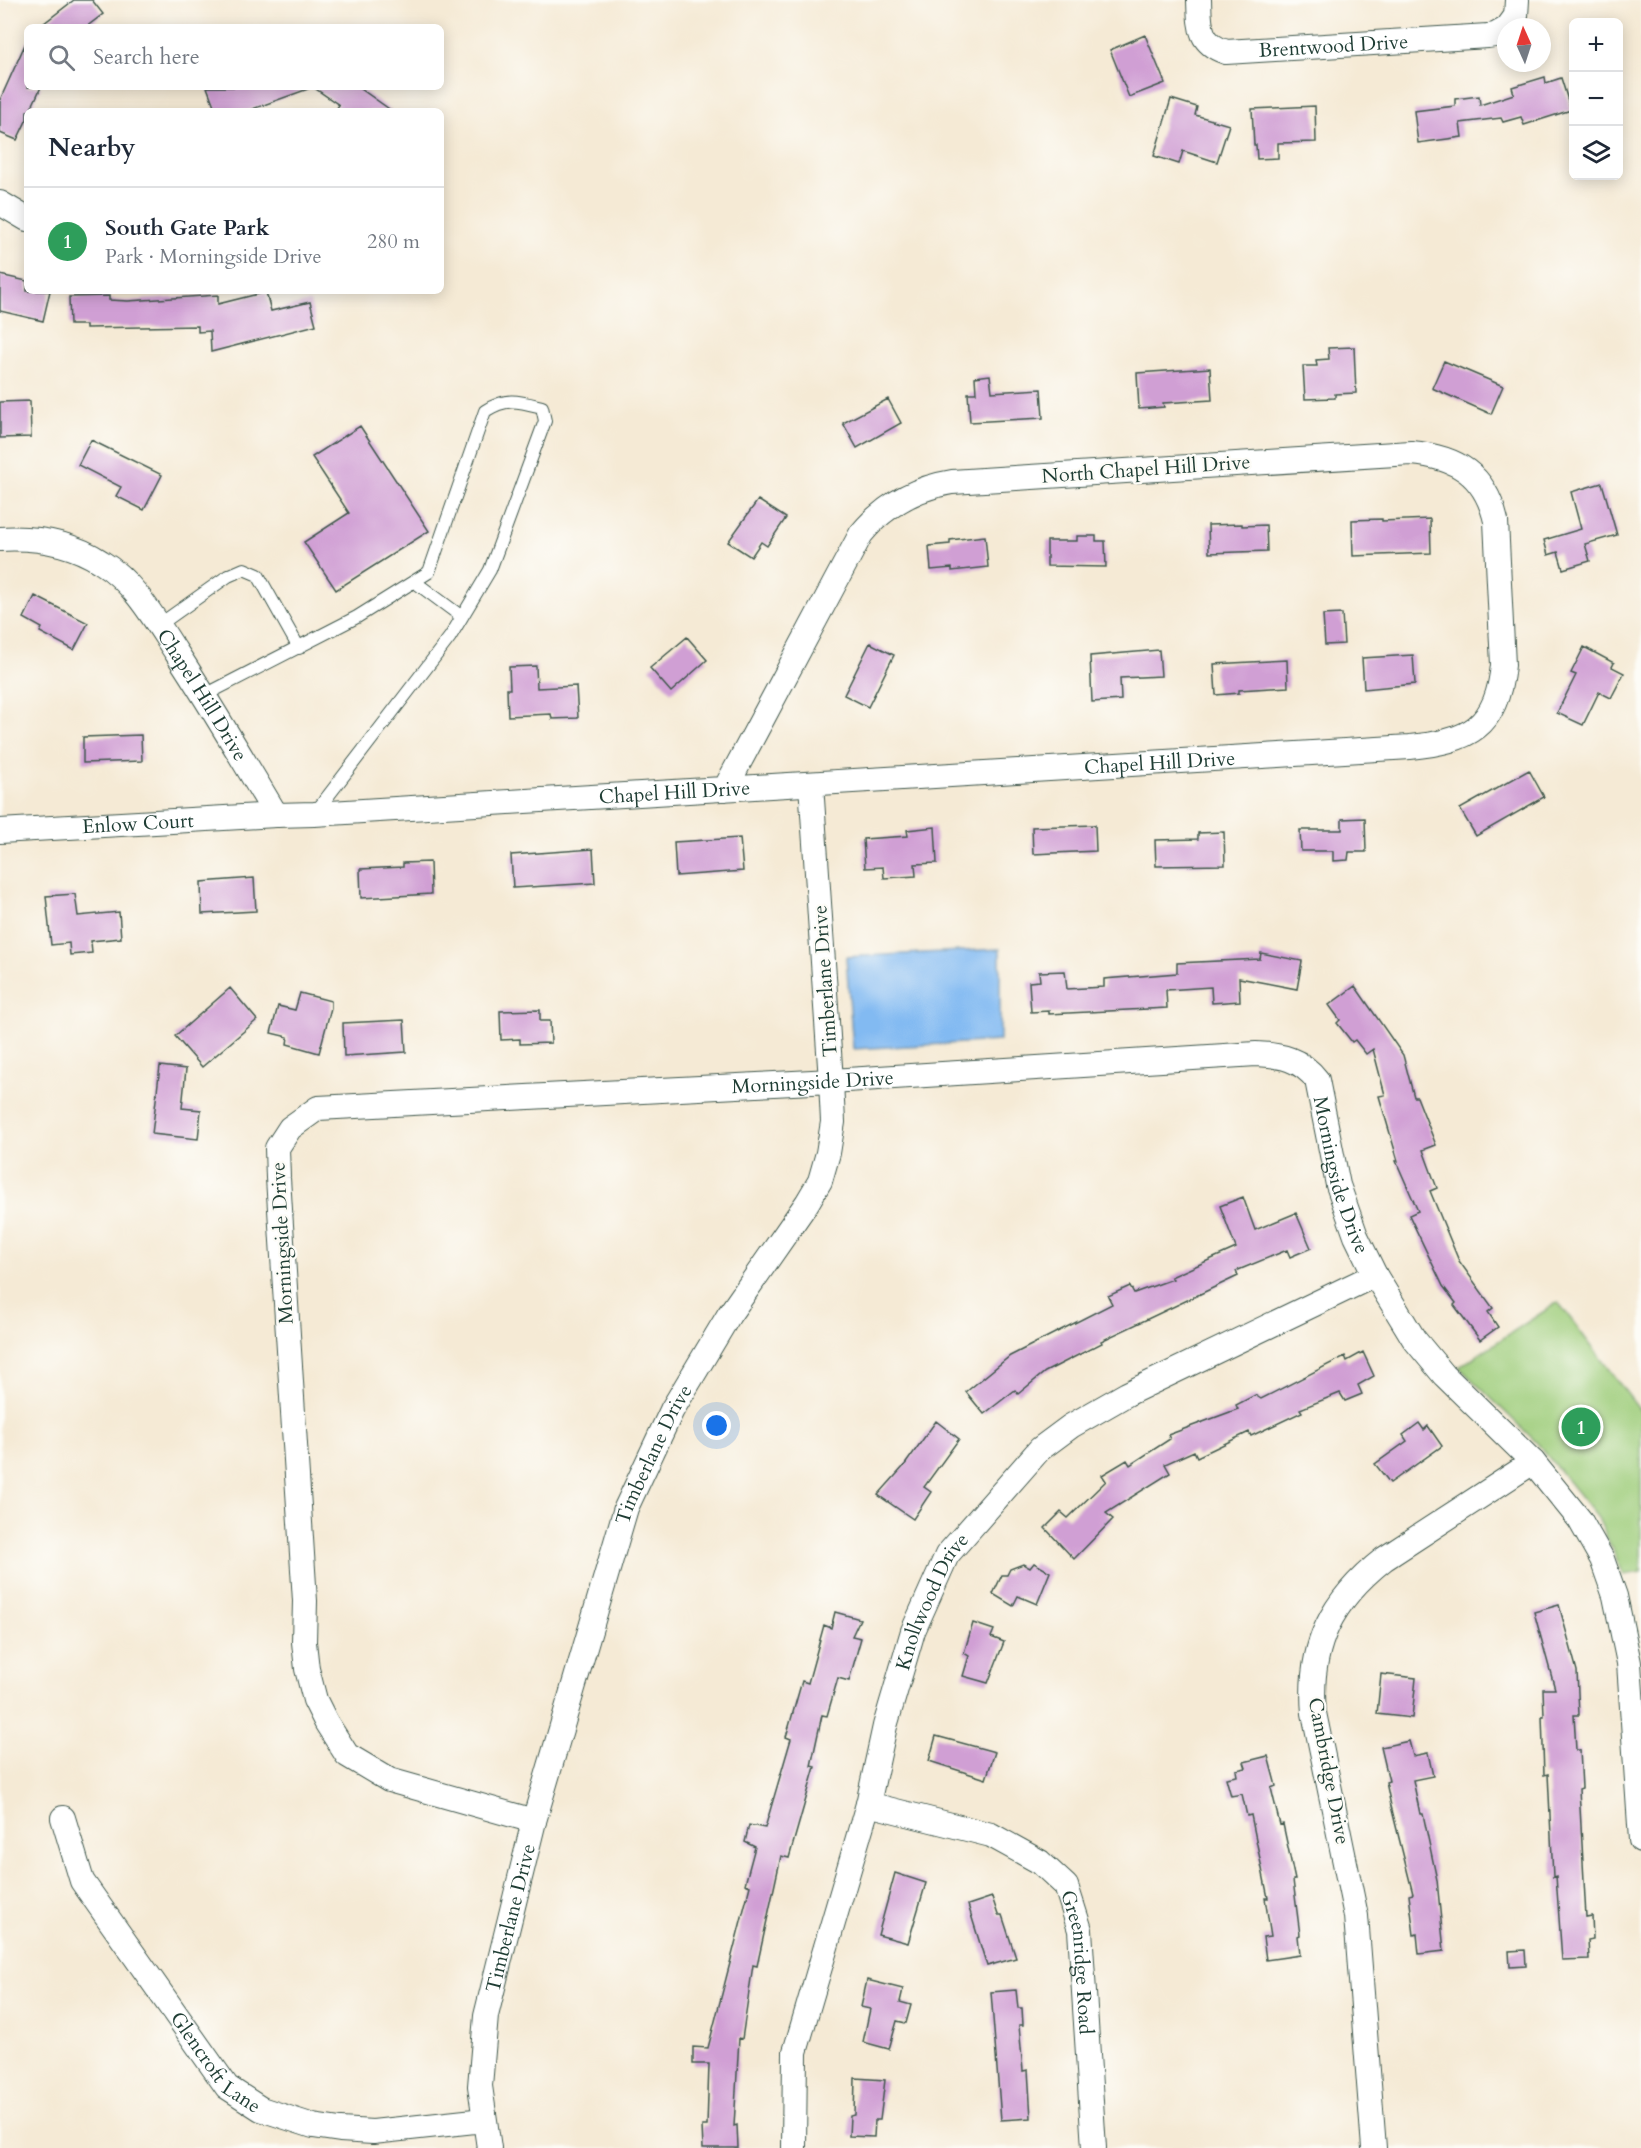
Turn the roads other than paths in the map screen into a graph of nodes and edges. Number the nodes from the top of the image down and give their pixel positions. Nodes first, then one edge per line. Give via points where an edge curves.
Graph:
1 (1199, 0) edge
2 (1517, 0) edge
3 (1514, 18) edge
4 (1497, 34) edge
5 (0, 203) edge
6 (24, 217) edge
7 (0, 539) edge
8 (415, 582) junction
9 (462, 617) junction
10 (159, 625) junction
11 (299, 648) junction
12 (205, 695) junction
13 (1483, 721) joint
14 (811, 783) junction
15 (725, 789) junction
16 (314, 814) junction
17 (276, 815) junction
18 (0, 831) edge
19 (831, 1081) junction
20 (1375, 1275) junction
21 (1533, 1462) junction
22 (868, 1804) junction
23 (63, 1818) dead end
24 (534, 1821) junction
25 (1641, 1840) edge
26 (484, 2120) junction
27 (489, 2148) edge
28 (794, 2148) edge
29 (1094, 2148) edge
30 (1374, 2148) edge

1 - 4 street, Brentwood Drive via 1203,33 1212,46 1226,52
2 - 3 street, Brentwood Drive
5 - 6 street
7 - 10 street, Chapel Hill Drive via 51,541 101,562 129,586
8 - 9 lane
8 - 9 lane via 429,572 485,411 498,402 518,401 542,408 545,421 489,570
8 - 11 lane
9 - 16 lane
10 - 11 lane via 244,569 258,575
10 - 12 street, Chapel Hill Drive
11 - 12 lane
12 - 17 street, Chapel Hill Drive
13 - 14 street, Chapel Hill Drive via 1449,741 1410,747
13 - 15 street, North Chapel Hill Drive via 1498,699 1503,665 1496,521 1485,490 1462,466 1447,459 1411,453 952,482 900,499 872,520 861,534
14 - 15 street, Chapel Hill Drive
14 - 19 street, Timberlane Drive
15 - 16 street, Chapel Hill Drive
16 - 17 street, Chapel Hill Drive
17 - 18 street, Enlow Court
19 - 20 street, Morningside Drive via 1256,1054 1293,1059 1317,1080 1338,1185
19 - 24 street, Timberlane Drive via 833,1122 820,1181 729,1315 672,1410 626,1508
19 - 24 street, Morningside Drive via 318,1108 290,1128 277,1148 305,1600 304,1642 315,1700 347,1755 389,1780
20 - 21 street, Morningside Drive via 1429,1357
20 - 22 street, Knollwood Drive via 1127,1394 1040,1449 947,1555 913,1630 885,1726
21 - 25 street, Morningside Drive via 1580,1520 1602,1559 1615,1596 1629,1663
21 - 30 street, Cambridge Drive via 1368,1571 1330,1619 1319,1650 1313,1681 1314,1713 1356,1916
22 - 28 street, Knollwood Drive via 795,2052
22 - 29 street, Greenridge Road via 991,1835 1040,1862 1066,1886 1080,1930
23 - 26 street, Glencroft Lane via 82,1881 227,2086 261,2109 313,2126 340,2130 373,2132
24 - 26 street, Timberlane Drive via 486,2016 480,2086
26 - 27 street, Timberlane Drive

